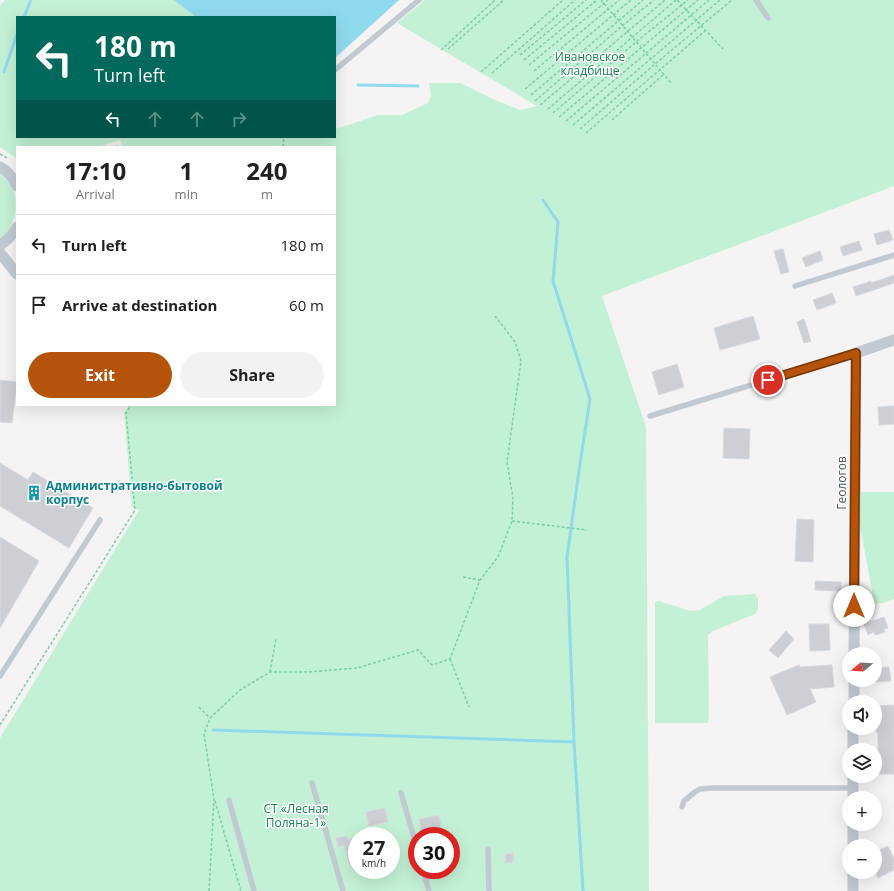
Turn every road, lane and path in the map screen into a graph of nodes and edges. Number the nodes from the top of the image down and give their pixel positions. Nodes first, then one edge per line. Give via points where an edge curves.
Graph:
1 (419, 0) edge
2 (495, 0) edge
3 (504, 0) edge
4 (563, 0) edge
5 (575, 0) edge
6 (586, 0) edge
7 (597, 0) edge
8 (601, 0) edge
9 (608, 0) edge
10 (619, 0) edge
11 (631, 0) edge
12 (643, 0) edge
13 (654, 0) edge
14 (665, 0) edge
15 (677, 0) edge
16 (688, 0) edge
17 (698, 0) edge
18 (709, 0) edge
19 (720, 0) edge
20 (732, 0) edge
21 (756, 0) edge
22 (604, 4) junction
23 (682, 5) junction
24 (608, 9) junction
25 (686, 10) junction
26 (613, 15) junction
27 (691, 15) junction
28 (768, 18) dead end
29 (696, 20) junction
30 (618, 21) junction
31 (622, 26) junction
32 (701, 26) junction
33 (628, 31) junction
34 (705, 31) junction
35 (632, 37) junction
36 (636, 42) junction
37 (642, 48) junction
38 (448, 49) dead end
39 (722, 49) dead end
40 (441, 50) dead end
41 (646, 53) junction
42 (520, 55) dead end
43 (650, 59) junction
44 (524, 60) dead end
45 (655, 64) junction
46 (530, 65) dead end
47 (336, 69) edge
48 (660, 70) junction
49 (534, 71) dead end
50 (481, 72) dead end
51 (492, 73) dead end
52 (664, 74) junction
53 (672, 84) dead end
54 (525, 89) dead end
55 (531, 96) dead end
56 (535, 101) dead end
57 (540, 105) dead end
58 (548, 109) dead end
59 (554, 113) dead end
60 (559, 117) dead end
61 (612, 120) dead end
62 (566, 121) dead end
63 (573, 125) dead end
64 (580, 128) dead end
65 (586, 133) dead end
66 (0, 167) edge
67 (16, 184) edge
68 (16, 228) edge
69 (0, 245) edge
70 (0, 253) edge
71 (894, 256) edge
72 (16, 273) edge
73 (795, 286) dead end
74 (495, 316) dead end
75 (894, 340) edge
76 (856, 353) junction
77 (130, 406) edge
78 (650, 416) dead end
79 (100, 520) dead end
80 (512, 521) junction
81 (587, 530) dead end
82 (463, 577) dead end
83 (480, 580) junction
84 (276, 638) dead end
85 (854, 647) edge
86 (450, 659) junction
87 (270, 672) junction
88 (0, 676) edge
89 (469, 707) dead end
90 (199, 708) dead end
91 (210, 718) junction
92 (0, 725) edge
93 (312, 783) dead end
94 (401, 793) dead end
95 (842, 793) edge
96 (214, 799) junction
97 (229, 800) dead end
98 (682, 807) dead end
99 (411, 827) edge
100 (488, 850) dead end
101 (426, 879) edge
102 (853, 879) edge
103 (209, 891) edge
104 (241, 891) edge
105 (254, 891) edge
106 (343, 891) edge
107 (429, 891) edge
108 (490, 891) edge
109 (853, 891) edge

1 - 47 lane
2 - 40 path
3 - 38 path
4 - 50 path
5 - 51 path
6 - 42 path
7 - 44 path
8 - 22 path
9 - 22 path
10 - 24 path
11 - 26 path
12 - 30 path
13 - 31 path
14 - 33 path
15 - 23 path
15 - 35 path
16 - 23 path
17 - 25 path
18 - 27 path
19 - 29 path
20 - 32 path
21 - 28 lane
22 - 24 path
22 - 46 path
23 - 25 path
23 - 36 path
24 - 26 path
24 - 49 path
25 - 27 path
25 - 37 path
26 - 30 path
26 - 54 path
27 - 29 path
27 - 41 path
29 - 32 path
29 - 43 path
30 - 31 path
30 - 55 path
31 - 33 path
31 - 56 path
32 - 34 path
32 - 45 path
33 - 35 path
33 - 57 path
34 - 39 path
34 - 48 path
35 - 36 path
35 - 58 path
36 - 37 path
36 - 59 path
37 - 41 path
37 - 60 path
41 - 43 path
41 - 62 path
43 - 45 path
43 - 63 path
45 - 48 path
45 - 64 path
48 - 52 path
48 - 65 path
52 - 53 path
52 - 61 path
66 - 67 street
68 - 69 street
70 - 72 street
71 - 73 lane
74 - 80 path via 515,342 521,361 507,462 513,498
75 - 76 street
76 - 78 lane
76 - 85 street, Геологов
77 - 92 path via 126,413 135,510
79 - 88 lane
80 - 81 path
80 - 83 path via 498,557
82 - 83 path
83 - 86 path
84 - 87 path
86 - 87 path via 432,665 418,650 357,668
86 - 89 path
87 - 91 path via 240,690
90 - 91 path
91 - 96 path via 204,734
93 - 106 lane
94 - 99 lane
95 - 98 lane via 700,789 684,801
96 - 103 path
96 - 104 path
97 - 105 lane
100 - 108 lane
101 - 107 lane
102 - 109 street

